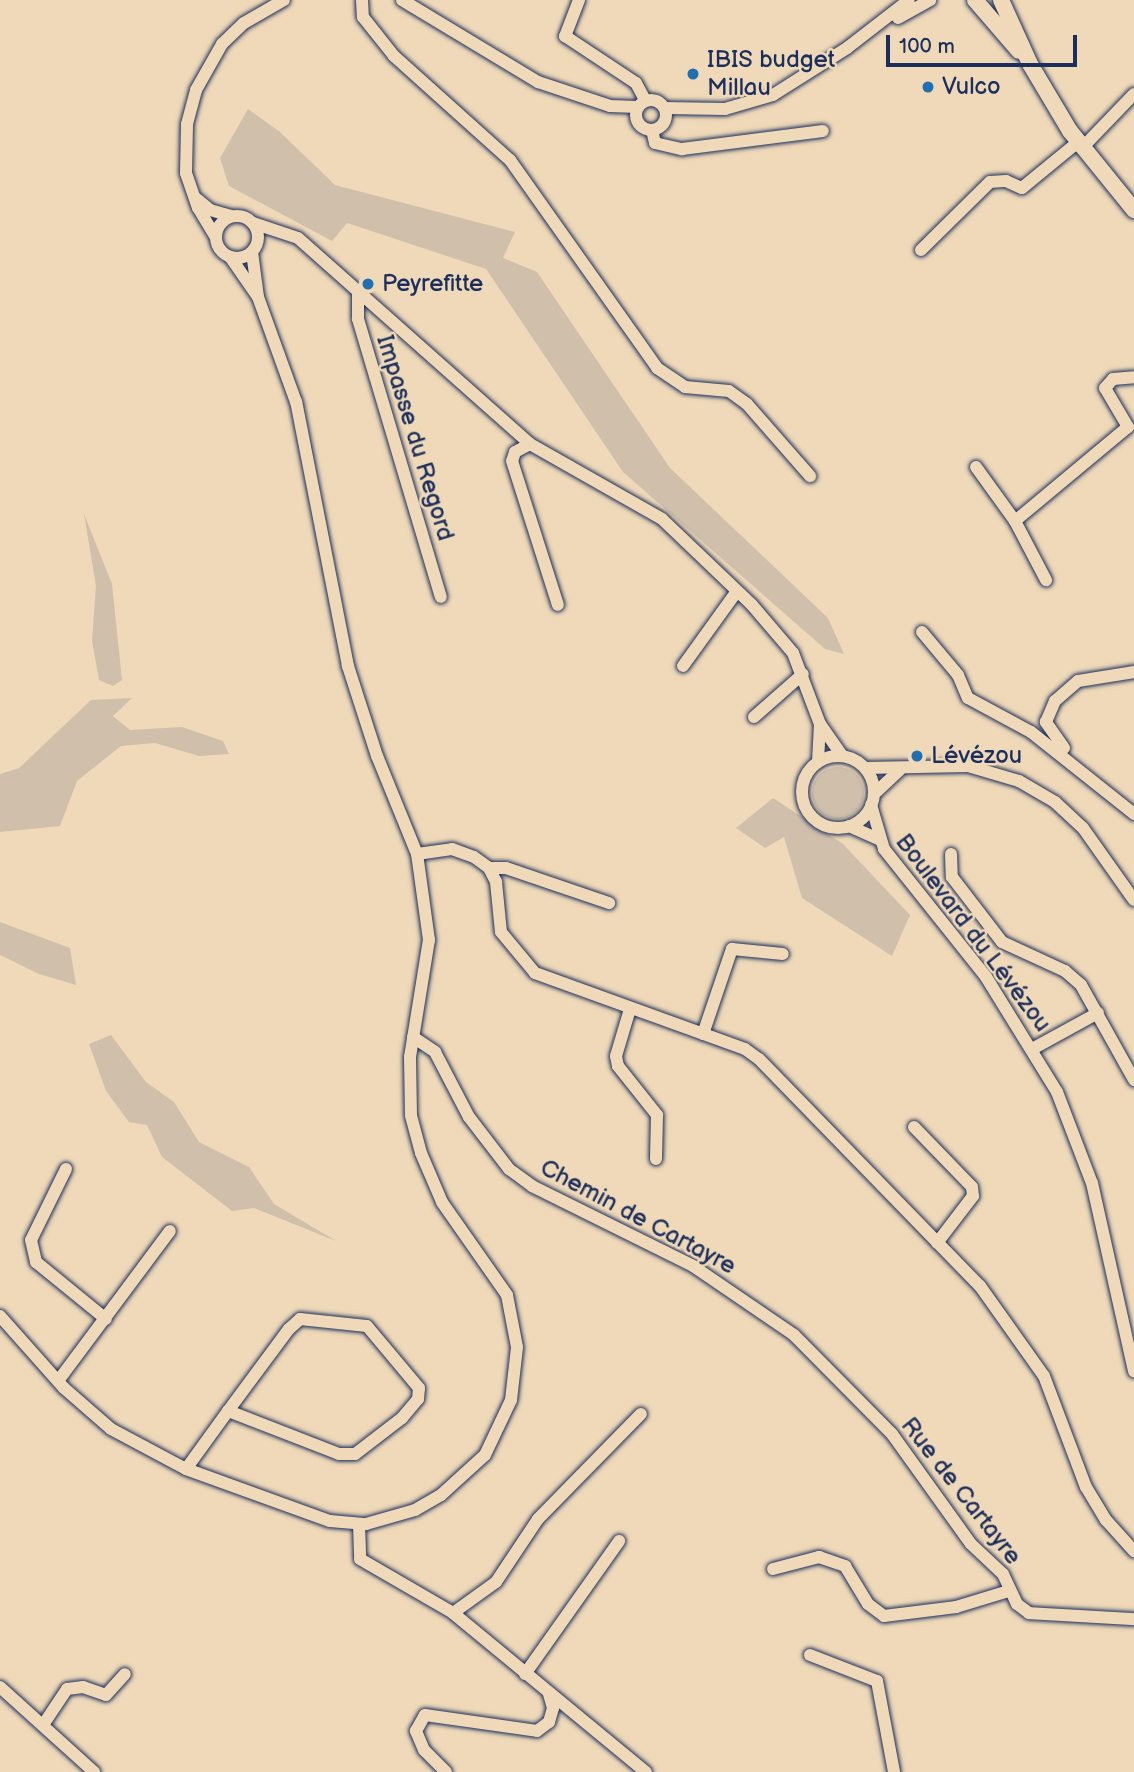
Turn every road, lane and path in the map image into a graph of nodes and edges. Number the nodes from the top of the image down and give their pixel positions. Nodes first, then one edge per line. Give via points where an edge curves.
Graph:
1 (284, 0) edge
2 (362, 0) edge
3 (402, 0) edge
4 (579, 0) edge
5 (909, 0) edge
6 (930, 0) edge
7 (975, 0) edge
8 (1001, 0) edge
9 (864, 36) junction
10 (1030, 64) junction
11 (1134, 94) edge
12 (640, 109) junction
13 (665, 114) junction
14 (652, 130) junction
15 (823, 131) dead end
16 (1080, 145) junction
17 (190, 191) junction
18 (1134, 210) edge
19 (231, 216) junction
20 (253, 223) junction
21 (283, 232) junction
22 (215, 236) junction
23 (254, 248) junction
24 (921, 250) dead end
25 (232, 258) junction
26 (358, 290) junction
27 (258, 298) junction
28 (1134, 377) edge
29 (530, 444) junction
30 (976, 467) dead end
31 (810, 476) dead end
32 (1015, 521) junction
33 (1046, 580) dead end
34 (737, 591) junction
35 (441, 597) dead end
36 (558, 605) dead end
37 (922, 632) dead end
38 (683, 666) dead end
39 (1134, 672) edge
40 (803, 674) junction
41 (754, 717) dead end
42 (820, 724) junction
43 (842, 756) junction
44 (818, 762) junction
45 (866, 768) junction
46 (900, 771) junction
47 (1094, 778) junction
48 (873, 800) junction
49 (1134, 814) edge
50 (849, 826) junction
51 (878, 839) junction
52 (417, 854) junction
53 (951, 854) dead end
54 (489, 868) junction
55 (1134, 900) edge
56 (609, 904) dead end
57 (783, 954) dead end
58 (630, 1009) junction
59 (1098, 1013) junction
60 (704, 1034) junction
61 (413, 1037) junction
62 (1034, 1048) junction
63 (1134, 1080) edge
64 (914, 1127) dead end
65 (656, 1159) dead end
66 (66, 1169) dead end
67 (170, 1231) dead end
68 (937, 1242) junction
69 (746, 1299) joint
70 (0, 1316) edge
71 (106, 1319) junction
72 (1134, 1371) edge
73 (58, 1381) junction
74 (228, 1411) junction
75 (641, 1414) dead end
76 (186, 1469) junction
77 (359, 1524) junction
78 (619, 1541) dead end
79 (1134, 1551) edge
80 (772, 1569) dead end
81 (1009, 1591) junction
82 (453, 1613) junction
83 (1134, 1619) edge
84 (810, 1655) dead end
85 (124, 1674) dead end
86 (525, 1674) junction
87 (0, 1688) edge
88 (548, 1694) junction
89 (571, 1712) junction
90 (549, 1722) junction
91 (43, 1725) junction
92 (94, 1772) edge
93 (446, 1772) edge
94 (646, 1772) edge
95 (894, 1772) edge

1 - 17 street via 244,23 207,66 187,124
2 - 31 street via 363,18 394,56 510,160 656,368 685,387 729,391 747,404
3 - 12 street via 538,82 610,106
4 - 12 street via 565,36 636,83
5 - 9 street
6 - 9 street
7 - 10 main road
8 - 10 main road
9 - 13 street via 773,95
10 - 16 main road
11 - 16 street
12 - 13 street via 659,101
12 - 14 street
13 - 14 street
14 - 15 street via 655,143 682,149
16 - 18 main road
16 - 24 street via 1022,188 1006,181 990,182
17 - 19 street via 210,210
17 - 22 street
19 - 20 street
19 - 22 street via 220,223
20 - 21 street
20 - 23 street
21 - 23 street
21 - 26 street via 298,238
22 - 25 street via 221,252
23 - 25 street
23 - 27 street
25 - 27 street
26 - 29 street
26 - 35 street, Impasse du Regord via 358,319
27 - 52 street via 296,402 348,666 377,756
28 - 32 street via 1113,379 1105,388 1128,427
29 - 34 street via 663,519
29 - 36 street via 515,452 512,461
30 - 32 street
32 - 33 street
34 - 38 street
34 - 40 street via 774,628
37 - 47 street via 958,675 968,698 1031,732
39 - 47 street via 1077,681 1048,713 1050,734
40 - 41 street
40 - 42 street
42 - 43 street
42 - 44 street
43 - 44 street
43 - 45 street
44 - 50 street via 805,778 807,808 821,823
45 - 46 street
45 - 48 street
46 - 48 street
46 - 55 street via 968,766 1038,791 1083,828
47 - 49 street
48 - 50 street via 864,817
48 - 51 street, Boulevard du Lévézou
50 - 51 street, Boulevard du Lévézou
51 - 62 street, Boulevard du Lévézou via 986,977
52 - 54 street via 452,849 474,856
52 - 61 street via 429,940
53 - 59 street via 952,877 990,930 1020,953 1065,971 1081,985
54 - 56 street via 506,868
54 - 58 street via 496,882 501,932 535,973
57 - 60 street via 732,949
58 - 60 street
58 - 65 street via 616,1056 618,1066 657,1115
59 - 62 street
59 - 63 street
60 - 68 street via 759,1059
61 - 69 street, Chemin de Cartayre via 435,1052 468,1116 509,1169 532,1186 666,1251
61 - 77 street via 411,1115 421,1153 442,1202 506,1295 514,1322 516,1374 500,1430 462,1480 415,1510
62 - 72 street, Boulevard du Lévézou via 1058,1092 1092,1183
64 - 68 street via 972,1187 973,1196
66 - 71 street via 31,1240 36,1262
67 - 71 street
68 - 79 street via 980,1286 1044,1376 1086,1487 1106,1520
69 - 81 street, Rue de Cartayre via 794,1335 892,1434 971,1544 1003,1574
70 - 73 street
71 - 73 street
73 - 76 street via 111,1429
74 - 74 street via 300,1319 367,1326 419,1388 418,1399 402,1418 355,1454 339,1454
74 - 76 street
75 - 82 street via 538,1519 496,1582
76 - 77 street via 305,1515
77 - 82 street via 360,1559
78 - 86 street
80 - 81 street via 819,1557 845,1566 868,1604 884,1616 956,1607
81 - 83 street, Rue de Cartayre via 1029,1613
82 - 86 street
84 - 95 street via 877,1681
85 - 91 street via 106,1695 83,1687 66,1689
86 - 88 street
87 - 91 street
88 - 89 street
88 - 90 street via 553,1708
89 - 90 street
89 - 94 street
90 - 93 street via 537,1731 518,1731 425,1714 416,1731 424,1750
91 - 92 street

